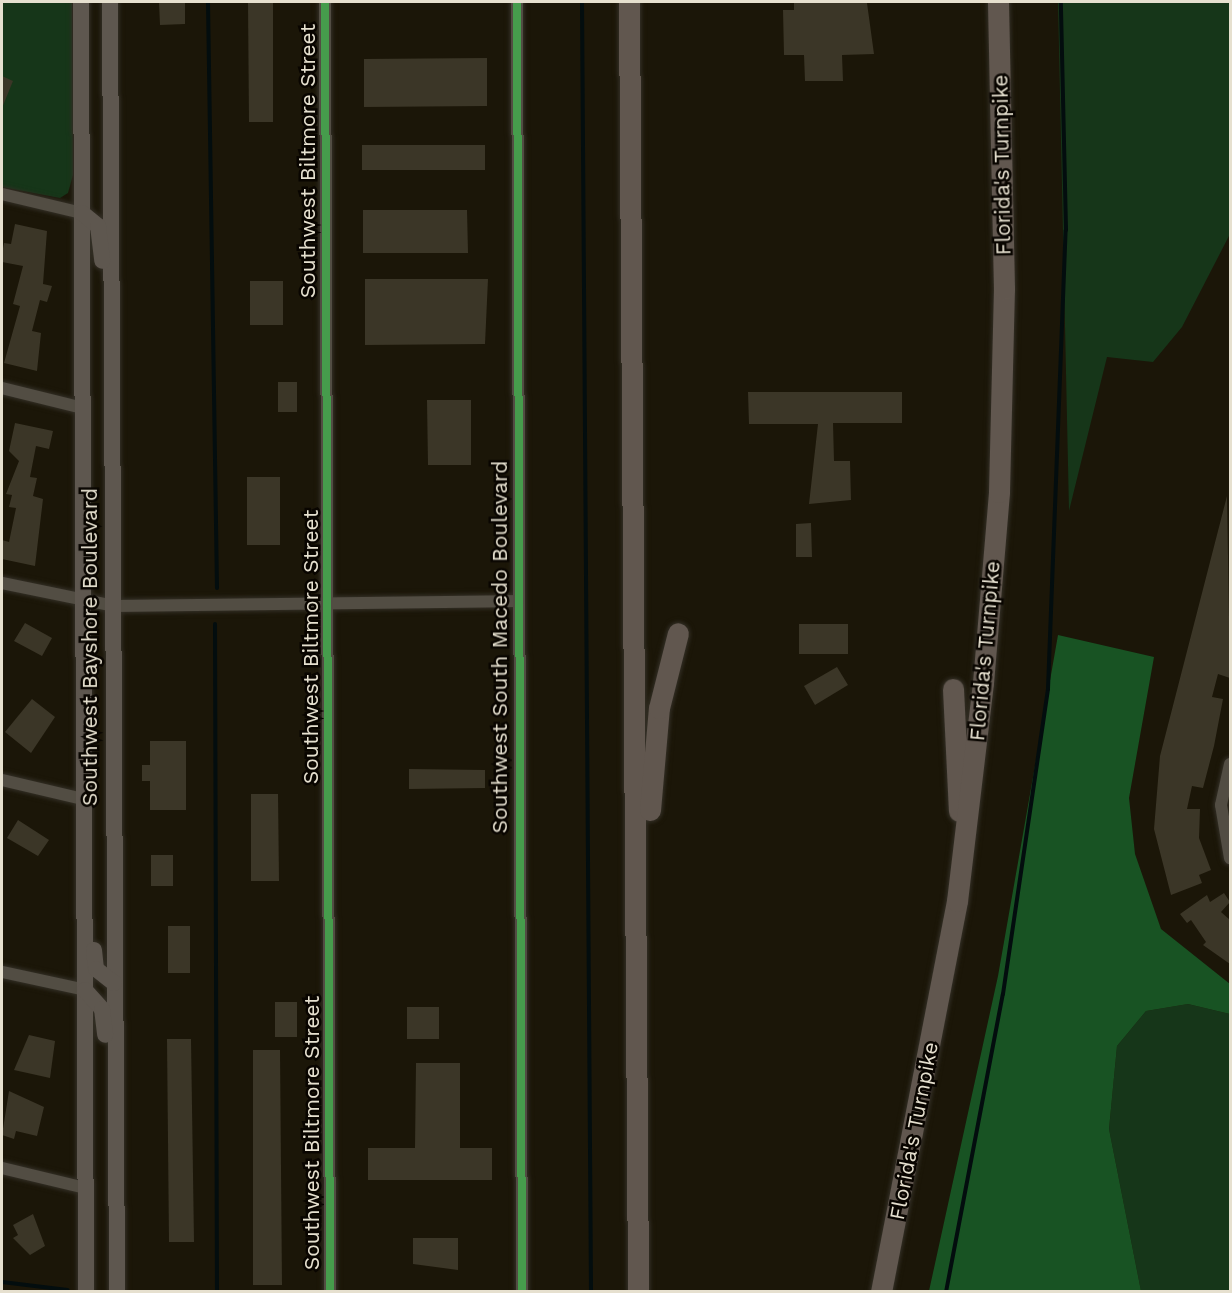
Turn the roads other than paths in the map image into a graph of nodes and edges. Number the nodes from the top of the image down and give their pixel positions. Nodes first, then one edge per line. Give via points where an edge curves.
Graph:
1 (81, 2) edge
2 (110, 2) edge
3 (325, 2) edge
4 (517, 2) edge
5 (629, 2) edge
6 (998, 2) edge
7 (2, 194) edge
8 (82, 213) junction
9 (112, 369) junction
10 (2, 388) edge
11 (83, 408) junction
12 (2, 582) edge
13 (518, 601) junction
14 (83, 602) junction
15 (329, 602) junction
16 (114, 606) junction
17 (678, 633) dead end
18 (953, 689) dead end
19 (1230, 764) edge
20 (2, 780) edge
21 (83, 800) junction
22 (83, 835) junction
23 (1230, 858) edge
24 (957, 901) junction
25 (638, 927) junction
26 (2, 972) edge
27 (114, 983) junction
28 (85, 990) junction
29 (115, 1142) junction
30 (2, 1168) edge
31 (85, 1188) junction
32 (86, 1292) edge
33 (117, 1292) edge
34 (330, 1292) edge
35 (522, 1292) edge
36 (638, 1292) edge
37 (880, 1292) edge

1 - 8 main road, Southwest Bayshore Boulevard
2 - 9 main road, Southwest Bayshore Boulevard
3 - 15 street, Southwest Biltmore Street
4 - 13 street, Southwest South Macedo Boulevard
5 - 25 highway
6 - 24 highway, Florida's Turnpike via 1004,288 999,492 971,813
7 - 8 street
8 - 9 main road via 94,220 101,243 103,335
8 - 11 main road, Southwest Bayshore Boulevard
9 - 16 main road, Southwest Bayshore Boulevard
10 - 11 street
11 - 14 main road, Southwest Bayshore Boulevard
12 - 14 street
13 - 15 street
13 - 35 street, Southwest South Macedo Boulevard
14 - 16 street
14 - 21 main road, Southwest Bayshore Boulevard
15 - 16 street
15 - 34 street, Southwest Biltmore Street
16 - 27 main road, Southwest Bayshore Boulevard
17 - 25 highway via 659,708 648,875
18 - 24 highway via 960,800
19 - 23 street via 1221,805
20 - 21 street
21 - 22 main road, Southwest Bayshore Boulevard
22 - 27 main road via 94,854 96,969
22 - 28 main road, Southwest Bayshore Boulevard
24 - 37 highway, Florida's Turnpike
25 - 36 highway
26 - 28 street
27 - 29 main road, Southwest Bayshore Boulevard
28 - 29 main road via 96,999 105,1023 105,1114
28 - 31 main road, Southwest Bayshore Boulevard
29 - 33 main road, Southwest Bayshore Boulevard
30 - 31 street
31 - 32 main road, Southwest Bayshore Boulevard

